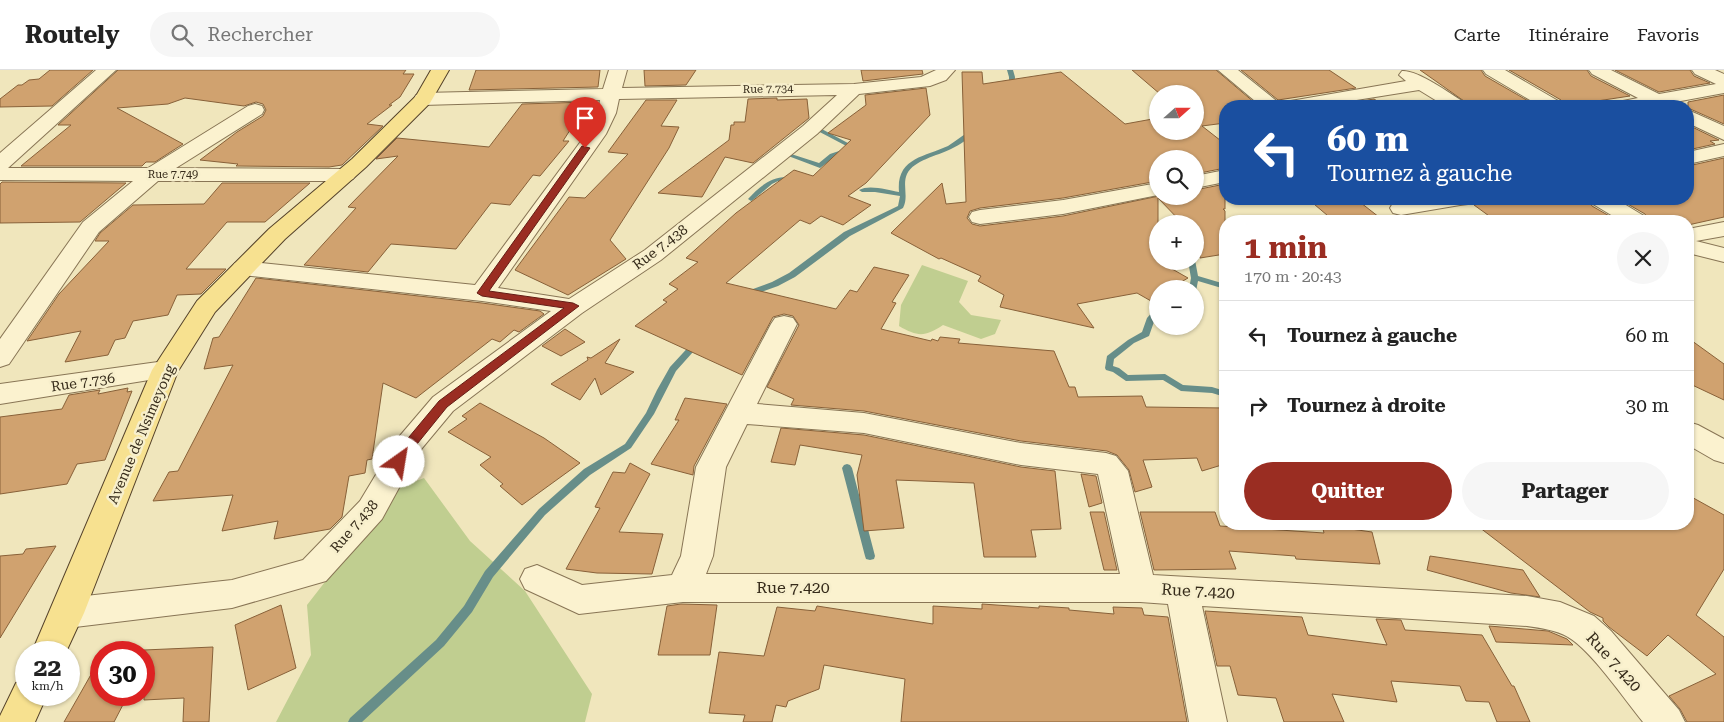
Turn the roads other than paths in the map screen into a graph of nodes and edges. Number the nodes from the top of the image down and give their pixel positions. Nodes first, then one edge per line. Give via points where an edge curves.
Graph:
1 (107, 70) edge
2 (440, 70) edge
3 (618, 70) edge
4 (782, 70) edge
5 (946, 70) edge
6 (1227, 70) edge
7 (1401, 70) edge
8 (1492, 70) edge
9 (1598, 70) edge
10 (1701, 70) edge
11 (1724, 81) edge
12 (1423, 84) junction
13 (1724, 88) edge
14 (783, 89) junction
15 (854, 89) junction
16 (612, 94) junction
17 (423, 99) junction
18 (1264, 100) edge
19 (1323, 100) edge
20 (1448, 100) edge
21 (1543, 100) edge
22 (1655, 100) edge
23 (1674, 100) edge
24 (255, 110) dead end
25 (1694, 119) edge
26 (1724, 134) edge
27 (1724, 150) edge
28 (1694, 157) edge
29 (0, 164) edge
30 (0, 174) edge
31 (153, 174) junction
32 (346, 175) junction
33 (1219, 177) edge
34 (1204, 180) edge
35 (1149, 191) edge
36 (1428, 205) edge
37 (1611, 205) edge
38 (1402, 210) edge
39 (1626, 215) edge
40 (980, 217) dead end
41 (1724, 229) edge
42 (1694, 235) edge
43 (1694, 249) edge
44 (1721, 261) edge
45 (243, 268) junction
46 (482, 293) junction
47 (573, 306) junction
48 (784, 324) dead end
49 (0, 358) edge
50 (165, 370) junction
51 (0, 394) edge
52 (739, 413) junction
53 (1694, 435) edge
54 (1724, 452) edge
55 (537, 579) dead end
56 (683, 588) junction
57 (1140, 588) junction
58 (1182, 590) junction
59 (67, 613) junction
60 (53, 641) edge
61 (24, 706) edge
62 (16, 722) edge
63 (1208, 722) edge
64 (1666, 722) edge

1 - 29 street
2 - 17 main road, Avenue de Nsimeyong
3 - 16 street
4 - 14 street
5 - 15 street, Rue 7.734 via 924,82
6 - 18 street
7 - 12 street
8 - 21 street
9 - 22 street
10 - 11 street
12 - 19 street
12 - 20 street
13 - 23 street
14 - 15 street, Rue 7.734
14 - 16 street, Rue 7.734
15 - 47 street, Rue 7.438 via 810,130 653,255
16 - 17 street, Rue 7.734
16 - 46 street via 596,134
17 - 32 main road, Avenue de Nsimeyong
24 - 31 street
25 - 26 street
27 - 28 street
30 - 31 street, Rue 7.749
31 - 32 street, Rue 7.749
31 - 49 street via 91,227
32 - 45 main road, Avenue de Nsimeyong
33 - 34 street
35 - 40 street via 1063,207
36 - 38 street
37 - 39 street
41 - 42 street
43 - 44 street
45 - 46 street
45 - 50 main road, Avenue de Nsimeyong via 206,307
46 - 47 street
47 - 59 street, Rue 7.438 via 443,404 408,446 371,510 314,571 232,594
48 - 52 street
50 - 51 street, Rue 7.736
50 - 59 main road, Avenue de Nsimeyong
52 - 56 street via 711,467 697,556
52 - 57 street via 864,424 1021,454 1106,464 1113,471
53 - 54 street
55 - 56 street, Rue 7.420 via 579,600
56 - 57 street, Rue 7.420
57 - 58 street, Rue 7.420
58 - 63 street
58 - 64 street, Rue 7.420 via 1497,608 1560,617 1582,627 1600,642
59 - 60 main road, Avenue de Nsimeyong
61 - 62 main road

